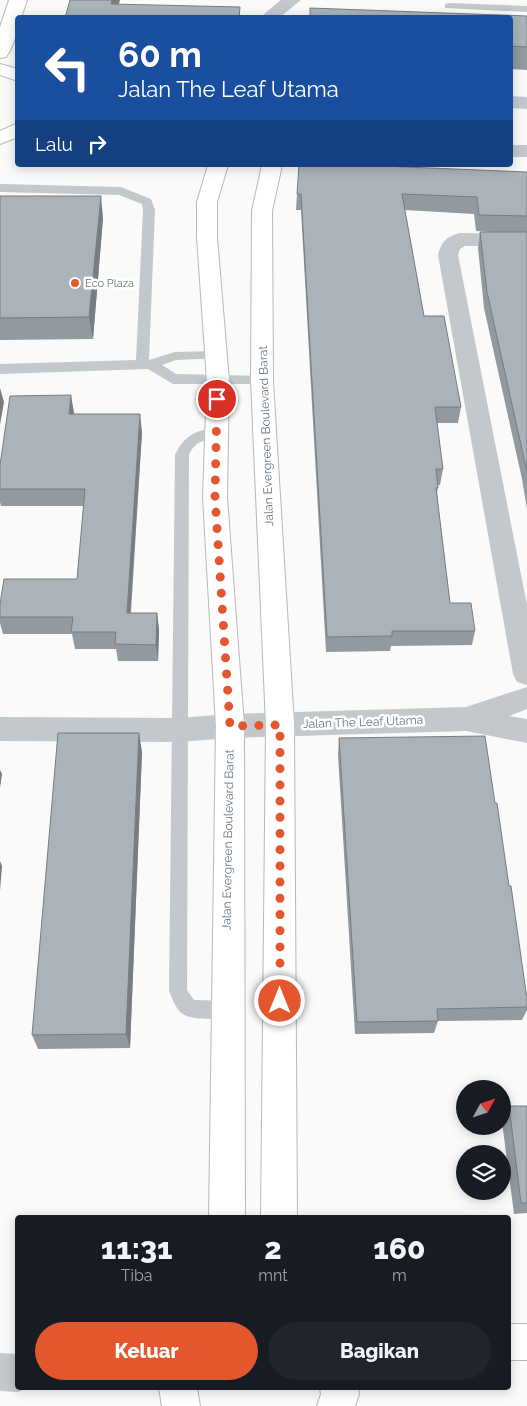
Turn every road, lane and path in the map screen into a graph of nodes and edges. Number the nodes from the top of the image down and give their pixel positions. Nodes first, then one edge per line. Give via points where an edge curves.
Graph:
1 (18, 0) edge
2 (292, 0) edge
3 (453, 3) edge
4 (527, 9) edge
5 (270, 11) edge
6 (439, 13) edge
7 (0, 54) edge
8 (0, 69) edge
9 (15, 75) edge
10 (513, 102) edge
11 (527, 103) edge
12 (15, 130) edge
13 (0, 138) edge
14 (513, 151) edge
15 (527, 151) edge
16 (217, 167) edge
17 (272, 167) edge
18 (0, 188) edge
19 (527, 240) edge
20 (146, 364) junction
21 (216, 368) junction
22 (0, 369) edge
23 (262, 381) junction
24 (216, 433) junction
25 (527, 674) edge
26 (527, 698) edge
27 (466, 719) junction
28 (280, 725) junction
29 (230, 726) junction
30 (0, 729) edge
31 (179, 730) junction
32 (527, 730) edge
33 (226, 1010) junction
34 (227, 1215) edge
35 (279, 1215) edge
36 (511, 1342) edge
37 (527, 1342) edge
38 (0, 1372) edge
39 (15, 1373) edge
40 (178, 1390) edge
41 (339, 1390) edge
42 (182, 1406) edge
43 (336, 1406) edge

1 - 7 street
2 - 5 street
3 - 4 lane
3 - 6 lane
8 - 9 street
10 - 11 street
12 - 13 street
14 - 15 street
16 - 21 street, Jalan Evergreen Boulevard Barat via 207,202 206,236
17 - 23 street, Jalan Evergreen Boulevard Barat via 262,212
18 - 20 lane via 121,190 146,202 149,210
19 - 25 street via 460,239 450,246 448,255
20 - 21 lane via 175,356
20 - 21 lane via 173,379
20 - 22 lane
21 - 23 lane
21 - 24 street, Jalan Evergreen Boulevard Barat
23 - 28 street, Jalan Evergreen Boulevard Barat
24 - 29 street, Jalan Evergreen Boulevard Barat via 215,497
24 - 31 lane via 199,435 187,443 182,455
26 - 27 street, Jalan The Leaf Utama
27 - 28 street, Jalan The Leaf Utama
27 - 32 street, Jalan The Leaf Utama
28 - 29 street, Jalan The Leaf Utama
28 - 35 street, Jalan Evergreen Boulevard Barat
29 - 31 street, Jalan The Leaf Utama
29 - 33 street, Jalan Evergreen Boulevard Barat
30 - 31 street, Jalan The Leaf Utama
31 - 33 lane via 178,990 190,1009
33 - 34 street, Jalan Evergreen Boulevard Barat
36 - 37 street
38 - 39 street
40 - 42 street
41 - 43 street

